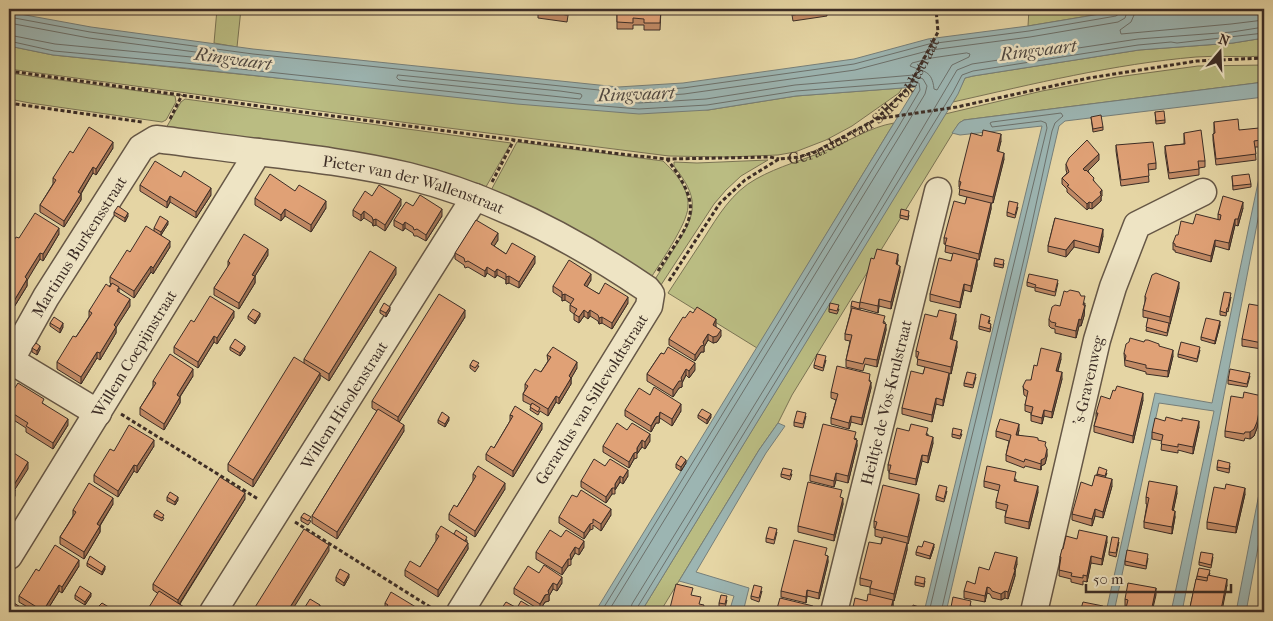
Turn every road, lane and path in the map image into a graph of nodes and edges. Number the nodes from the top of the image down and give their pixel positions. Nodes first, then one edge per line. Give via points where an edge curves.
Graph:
1 (936, 9) edge
2 (1264, 58) edge
3 (9, 71) edge
4 (182, 95) junction
5 (9, 103) edge
6 (875, 120) junction
7 (156, 136) junction
8 (514, 140) junction
9 (258, 152) junction
10 (667, 159) junction
11 (779, 159) junction
12 (938, 191) dead end
13 (1203, 192) dead end
14 (474, 197) junction
15 (649, 291) junction
16 (10, 362) edge
17 (101, 408) junction
18 (199, 463) dead end
19 (9, 556) edge
20 (357, 561) dead end
21 (213, 612) edge
22 (438, 612) edge
23 (460, 612) edge
24 (834, 612) edge
25 (1034, 612) edge

1 - 6 path, Gerardus van Sillevoldtstraat via 938,32 909,87
2 - 6 path via 1197,61 1089,78 958,107
3 - 4 path
4 - 7 path via 166,126
4 - 8 path
5 - 7 path via 149,122 156,128
6 - 11 path, Gerardus van Sillevoldtstraat via 815,152
7 - 9 street, Pieter van der Wallenstraat
7 - 16 street, Martinus Burkensstraat via 141,148 46,297
8 - 10 path
8 - 14 path via 487,193
9 - 14 street, Pieter van der Wallenstraat via 386,171
9 - 17 street, Willem Coepijnstraat
10 - 11 path
10 - 15 path via 684,183 690,198 691,214
11 - 15 path, Gerardus van Sillevoldtstraat via 744,180 720,203 663,290
12 - 24 street, Heiltje de Vos-Krulstraat
13 - 25 street, 's-Gravenweg via 1137,226 1113,286 1097,340
14 - 15 street, Pieter van der Wallenstraat via 566,240
14 - 21 street, Willem Hioolenstraat
15 - 23 street, Gerardus van Sillevoldtstraat via 649,306
16 - 17 street, Martinus Burkensstraat
17 - 18 path
17 - 19 street, Willem Coepijnstraat
20 - 22 path

